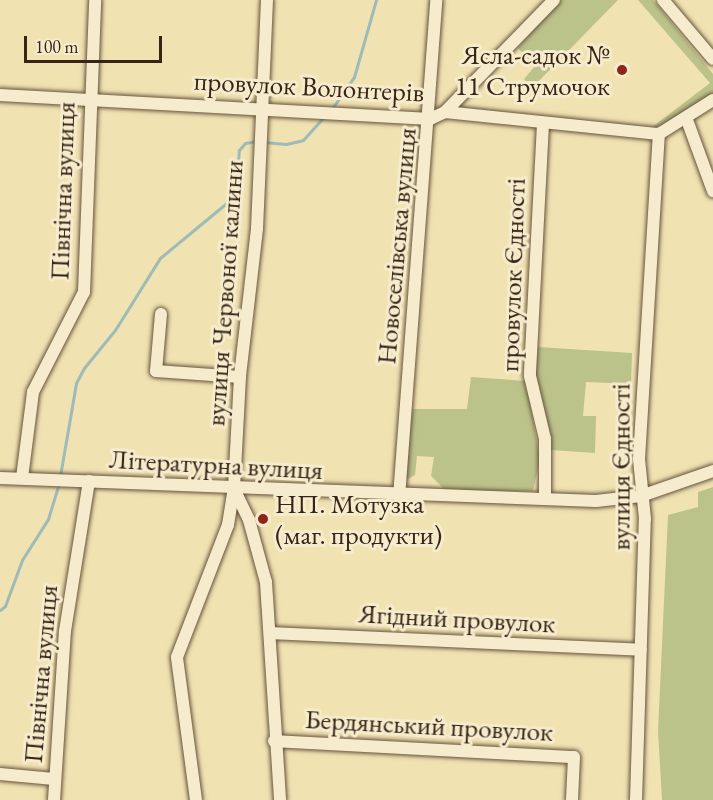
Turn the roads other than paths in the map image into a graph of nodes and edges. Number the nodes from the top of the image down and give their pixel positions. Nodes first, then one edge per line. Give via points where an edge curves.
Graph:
1 (95, 0) edge
2 (267, 0) edge
3 (436, 0) edge
4 (554, 0) edge
5 (664, 0) edge
6 (713, 59) edge
7 (0, 95) edge
8 (89, 100) junction
9 (713, 100) edge
10 (260, 108) junction
11 (445, 112) junction
12 (430, 119) junction
13 (687, 120) junction
14 (543, 124) junction
15 (659, 134) junction
16 (713, 191) edge
17 (161, 314) dead end
18 (240, 377) junction
19 (713, 471) edge
20 (0, 478) edge
21 (22, 478) junction
22 (89, 481) junction
23 (234, 489) junction
24 (399, 496) junction
25 (641, 496) junction
26 (545, 497) junction
27 (270, 633) junction
28 (641, 650) junction
29 (274, 741) junction
30 (0, 774) edge
31 (54, 779) junction
32 (54, 800) edge
33 (196, 800) edge
34 (280, 800) edge
35 (572, 800) edge
36 (636, 800) edge

1 - 8 street, Північна вулиця
2 - 10 street, вулиця Червоної калини
3 - 12 street, Новоселівська вулиця
4 - 11 street
5 - 6 street
7 - 8 street, провулок Волонтерів
8 - 10 street, провулок Волонтерів
8 - 21 street, Північна вулиця via 84,292 33,392
9 - 13 street
10 - 12 street, провулок Волонтерів
10 - 18 street, вулиця Червоної калини via 257,229
11 - 12 street, провулок Волонтерів
11 - 14 street, провулок Волонтерів
12 - 24 street, Новоселівська вулиця
13 - 15 street
13 - 16 street
14 - 15 street, провулок Волонтерів
14 - 26 street, провулок Єдності via 530,376 545,439
15 - 25 street, вулиця Єдності via 639,459
17 - 18 street via 156,371
18 - 23 street, вулиця Червоної калини
19 - 25 street, Літературна вулиця
20 - 21 street, Літературна вулиця
21 - 22 street, Літературна вулиця
22 - 23 street, Літературна вулиця
22 - 31 street, Північна вулиця via 65,631
23 - 24 street, Літературна вулиця
23 - 27 street, вулиця Червоної калини via 259,552
23 - 33 street via 228,525 177,657
24 - 26 street, Літературна вулиця
25 - 26 street, Літературна вулиця via 596,501
25 - 28 street, вулиця Єдності via 645,519
27 - 28 street, Ягідний провулок
27 - 29 street, вулиця Червоної калини
28 - 36 street, вулиця Єдності
29 - 34 street, вулиця Червоної калини
29 - 35 street, Бердянський провулок via 574,757
30 - 31 street
31 - 32 street, Північна вулиця

